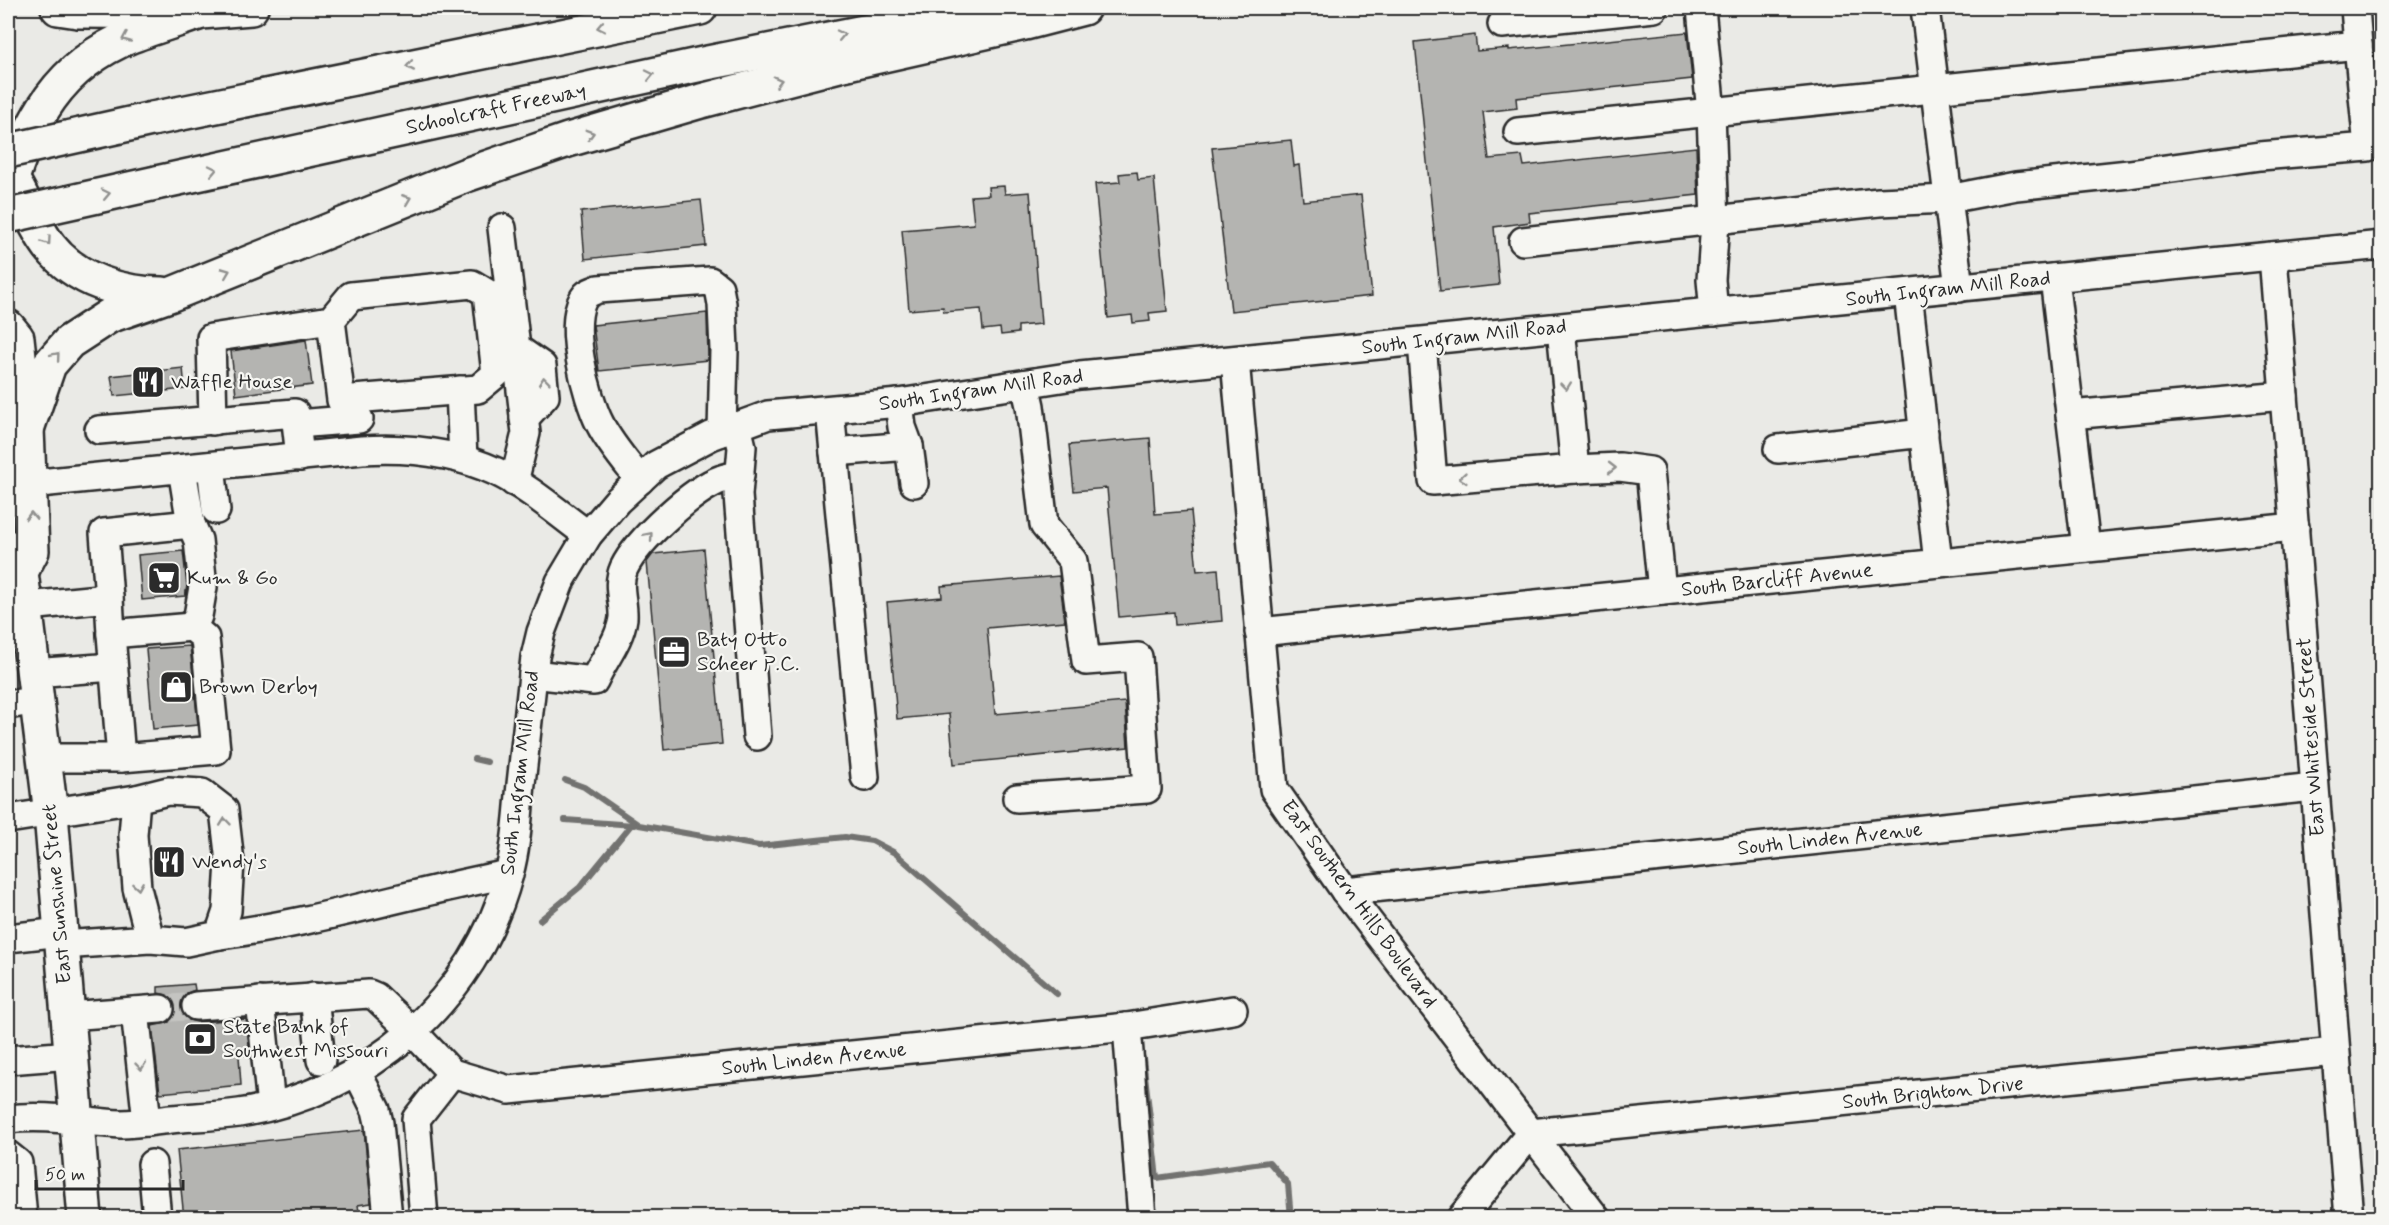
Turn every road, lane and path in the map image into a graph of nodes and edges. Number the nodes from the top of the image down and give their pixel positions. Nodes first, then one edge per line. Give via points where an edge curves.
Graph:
1 (58, 8) edge
2 (251, 8) edge
3 (700, 8) edge
4 (985, 8) edge
5 (1083, 8) edge
6 (1654, 8) edge
7 (1701, 8) edge
8 (1925, 8) edge
9 (2355, 8) edge
10 (201, 12) junction
11 (1503, 24) dead end
12 (2358, 45) junction
13 (1935, 89) junction
14 (1711, 113) junction
15 (1518, 132) dead end
16 (9, 173) edge
17 (1948, 199) junction
18 (8, 216) edge
19 (1715, 222) junction
20 (502, 228) dead end
21 (1523, 241) dead end
22 (2382, 245) edge
23 (2273, 256) junction
24 (2054, 278) junction
25 (1959, 288) junction
26 (1908, 293) junction
27 (172, 294) junction
28 (1714, 312) junction
29 (331, 320) junction
30 (8, 327) edge
31 (1561, 328) junction
32 (1422, 342) junction
33 (1235, 360) junction
34 (510, 365) junction
35 (1025, 384) junction
36 (459, 390) junction
37 (2284, 396) junction
38 (899, 403) junction
39 (358, 408) junction
40 (830, 411) junction
41 (2070, 415) junction
42 (213, 421) junction
43 (297, 424) junction
44 (27, 429) junction
45 (729, 429) junction
46 (99, 430) dead end
47 (1924, 433) junction
48 (909, 446) junction
49 (1778, 449) dead end
50 (362, 450) junction
51 (834, 452) junction
52 (300, 457) junction
53 (463, 459) junction
54 (212, 466) junction
55 (182, 469) junction
56 (1575, 469) junction
57 (740, 476) junction
58 (640, 480) junction
59 (514, 482) junction
60 (914, 483) dead end
61 (30, 484) junction
62 (216, 510) dead end
63 (191, 524) junction
64 (2295, 527) junction
65 (588, 535) junction
66 (2086, 548) junction
67 (14, 560) edge
68 (1938, 563) junction
69 (1662, 591) junction
70 (109, 598) junction
71 (16, 608) edge
72 (192, 627) junction
73 (1259, 632) junction
74 (111, 634) junction
75 (113, 667) junction
76 (533, 674) junction
77 (26, 693) edge
78 (757, 736) dead end
79 (44, 758) junction
80 (121, 758) junction
81 (865, 777) dead end
82 (2314, 788) junction
83 (1017, 798) dead end
84 (136, 799) junction
85 (51, 814) junction
86 (8, 819) edge
87 (509, 874) junction
88 (1346, 891) junction
89 (219, 934) junction
90 (8, 938) edge
91 (61, 939) junction
92 (150, 939) junction
93 (315, 997) junction
94 (260, 1001) junction
95 (196, 1006) tunnel mouth
96 (1233, 1010) dead end
97 (68, 1017) junction
98 (1128, 1027) junction
99 (413, 1032) junction
100 (2335, 1052) junction
101 (71, 1055) junction
102 (8, 1060) edge
103 (321, 1060) dead end
104 (357, 1072) junction
105 (452, 1073) junction
106 (271, 1106) junction
107 (8, 1119) edge
108 (77, 1120) junction
109 (147, 1122) junction
110 (1531, 1133) junction
111 (8, 1155) edge
112 (152, 1164) dead end
113 (23, 1218) edge
114 (85, 1218) edge
115 (157, 1218) edge
116 (388, 1218) edge
117 (424, 1218) edge
118 (1142, 1218) edge
119 (1461, 1218) edge
120 (1596, 1218) edge
121 (2349, 1218) edge

1 - 10 main road
2 - 10 main road
3 -> 16 main road, bridge via 152,119
18 -> 4 main road, Schoolcraft Freeway, bridge via 719,60
27 -> 5 main road via 466,175 568,140 839,65
6 - 11 street
7 - 14 street
8 - 13 street
9 - 12 street
10 -> 16 main road via 132,36 81,65 43,105
12 - 13 street
12 - 17 street via 2368,147 2016,186
13 - 14 street
13 - 17 street
14 - 15 street
14 - 19 street
16 -> 27 main road via 51,247 74,268 119,289
17 - 19 street via 1770,213
17 - 25 street
19 - 21 street
19 - 28 street via 1711,280
20 - 34 street
22 - 23 street, South Ingram Mill Road
23 - 24 street, South Ingram Mill Road
23 - 37 street, East Whiteside Street
24 - 25 street, South Ingram Mill Road
24 - 41 street
25 - 26 street, South Ingram Mill Road
26 - 28 street, South Ingram Mill Road
26 - 47 street
44 -> 27 main road via 49,365 69,342 109,316
28 - 31 street, South Ingram Mill Road
29 - 34 street via 351,296 472,284 487,293
29 - 39 street via 341,400
29 - 42 street via 211,338
30 - 44 main road, East Sunshine Street via 17,338
31 - 32 street, South Ingram Mill Road
31 -> 56 street
32 - 33 street, South Ingram Mill Road
56 -> 32 street via 1433,481
33 - 35 street, South Ingram Mill Road
33 - 73 street, East Southern Hills Boulevard
34 - 36 street via 478,389
34 - 59 street via 526,433
35 - 38 street, South Ingram Mill Road
35 - 83 street via 1044,525 1073,561 1086,661 1138,657 1147,789
36 - 39 street
36 - 53 street
37 - 41 street
37 - 64 street, East Whiteside Street
38 - 40 street, South Ingram Mill Road
38 - 48 street
39 - 43 street
39 - 50 street
40 - 45 street, South Ingram Mill Road via 768,415
40 - 51 street
41 - 66 street
42 - 43 street via 295,413
42 - 46 street
43 - 52 street
44 - 61 main road, East Sunshine Street
45 - 57 street via 742,447
45 - 58 street, South Ingram Mill Road via 656,465
45 - 58 street via 719,288 710,281 589,292 582,303 577,330 591,402 607,437
47 - 49 street
47 - 68 street
48 - 51 street
48 - 60 street
50 - 52 street
50 - 53 street via 425,451
51 - 81 street
52 - 54 street
53 - 59 street
54 - 55 street
54 - 62 street
55 - 61 street
55 - 63 street
56 -> 69 street via 1620,467 1650,471
76 -> 57 street via 594,681 615,644 622,618 619,585 633,555 683,503 721,479
57 - 78 street via 738,495
58 - 65 street, South Ingram Mill Road
59 - 65 street
67 -> 61 main road, East Sunshine Street via 32,551
63 - 70 street via 104,534
63 - 72 street via 198,540 203,587
64 - 66 street, South Barcliff Avenue
64 - 82 street, East Whiteside Street
65 - 76 street, South Ingram Mill Road via 550,607
66 - 68 street, South Barcliff Avenue
67 - 71 main road, East Sunshine Street
68 - 69 street, South Barcliff Avenue
69 - 73 street, South Barcliff Avenue
70 - 71 street
70 - 74 street
71 - 77 main road, East Sunshine Street
72 - 74 street
72 - 80 street via 205,638 216,750
73 - 88 street, East Southern Hills Boulevard via 1275,789
74 - 75 street
75 - 77 street
75 - 80 street
76 - 87 street, South Ingram Mill Road
77 - 79 main road, East Sunshine Street
79 - 80 street
79 - 85 main road, East Sunshine Street
82 - 88 street, South Linden Avenue
82 - 100 street, East Whiteside Street
84 - 85 street
89 -> 84 street via 227,911 230,862 224,810 202,793 168,791
84 -> 92 street via 133,835 137,888
85 - 86 street
85 - 91 main road, East Sunshine Street
87 - 89 street via 258,930
87 - 99 street, South Ingram Mill Road via 492,922 466,968
88 - 110 street, East Southern Hills Boulevard
89 - 92 street via 186,942
90 - 91 street
91 - 92 street
91 - 97 main road, East Sunshine Street
93 - 94 street, South Linden Avenue
93 - 99 street, South Linden Avenue via 369,994
93 - 103 street
94 - 95 street, South Linden Avenue
94 - 106 street
96 - 98 street, South Linden Avenue
97 - 101 main road, East Sunshine Street
97 -> 109 street via 147,1010
98 - 105 street, South Linden Avenue via 509,1090
98 - 118 street
99 - 104 street, South Ingram Mill Road
99 - 105 street, South Linden Avenue
100 - 110 street, South Brighton Drive
100 - 121 street, East Whiteside Street
101 - 102 street
101 - 108 main road, East Sunshine Street
104 - 106 street, South Ingram Mill Road via 311,1094
104 - 116 street via 379,1123
105 - 117 street via 416,1119
106 - 109 street, South Ingram Mill Road
107 - 108 street, South Ingram Mill Road
108 - 109 street, South Ingram Mill Road
108 - 114 main road, East Sunshine Street
110 - 119 street
110 - 120 street, East Southern Hills Boulevard
111 - 113 street via 18,1163
112 - 115 street

